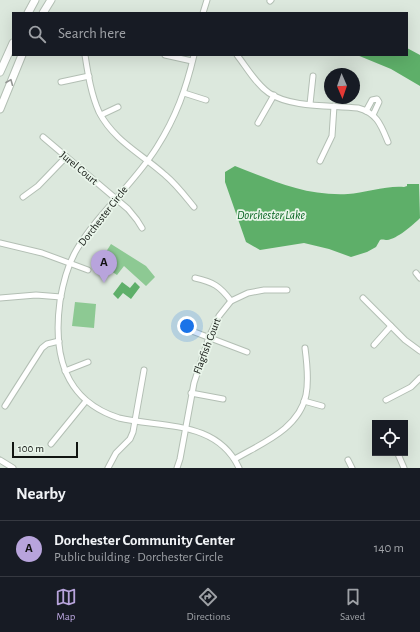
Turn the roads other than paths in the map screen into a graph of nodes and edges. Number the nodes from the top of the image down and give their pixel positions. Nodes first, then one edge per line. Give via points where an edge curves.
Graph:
1 (35, 0) edge
2 (51, 0) edge
3 (207, 0) edge
4 (29, 12) edge
5 (44, 12) edge
6 (203, 12) edge
7 (12, 45) edge
8 (22, 56) edge
9 (85, 56) edge
10 (170, 56) edge
11 (194, 56) edge
12 (238, 56) edge
13 (192, 61) junction
14 (0, 72) edge
15 (89, 76) junction
16 (313, 76) dead end
17 (61, 82) dead end
18 (184, 93) junction
19 (274, 95) junction
20 (206, 100) dead end
21 (310, 104) junction
22 (334, 106) junction
23 (118, 107) dead end
24 (0, 109) edge
25 (366, 111) junction
26 (101, 115) junction
27 (373, 115) junction
28 (258, 123) dead end
29 (43, 137) dead end
30 (388, 142) dead end
31 (66, 157) junction
32 (147, 161) junction
33 (320, 161) dead end
34 (23, 197) dead end
35 (115, 199) junction
36 (194, 207) dead end
37 (142, 228) dead end
38 (0, 243) edge
39 (70, 263) junction
40 (88, 270) dead end
41 (416, 274) dead end
42 (195, 278) dead end
43 (420, 278) edge
44 (287, 290) dead end
45 (61, 297) junction
46 (0, 298) edge
47 (362, 298) dead end
48 (232, 301) junction
49 (391, 326) junction
50 (184, 328) dead end
51 (209, 337) junction
52 (59, 341) junction
53 (374, 345) dead end
54 (305, 348) dead end
55 (420, 350) edge
56 (247, 352) dead end
57 (88, 362) dead end
58 (144, 370) dead end
59 (65, 371) junction
60 (420, 378) edge
61 (191, 393) junction
62 (223, 399) dead end
63 (386, 400) dead end
64 (86, 401) junction
65 (304, 401) junction
66 (5, 406) dead end
67 (322, 406) dead end
68 (135, 421) junction
69 (185, 429) junction
70 (52, 444) dead end
71 (399, 456) edge
72 (235, 459) junction
73 (0, 460) edge
74 (348, 460) dead end
75 (13, 468) edge
76 (108, 468) edge
77 (176, 468) edge
78 (239, 468) edge
79 (352, 468) edge
80 (404, 468) edge

1 - 4 main road
2 - 5 main road
3 - 6 street
7 - 14 main road
24 -> 8 main road
9 - 15 street
10 - 13 street
11 - 13 street, Dorchester Circle
12 - 19 street via 261,86
13 - 18 street, Dorchester Circle
15 - 17 street
15 - 26 street
16 - 21 street
18 - 20 street
18 - 32 street, Dorchester Circle via 169,128
19 - 21 street via 290,102
19 - 28 street
21 - 22 street
22 - 25 street
22 - 33 street via 332,136
23 - 26 street
25 - 27 street
25 - 27 street via 372,100 377,99 379,105
26 - 32 street via 116,136
27 - 30 street
29 - 31 street, Jurel Court
31 - 34 street via 38,186
31 - 35 street, Jurel Court
32 - 35 street, Dorchester Circle
32 - 36 street via 170,179
35 - 37 street, Jurel Court via 135,217
35 - 39 street, Dorchester Circle via 89,230
38 - 39 street via 34,250
39 - 40 street
39 - 45 street, Dorchester Circle
41 - 43 street
42 - 48 street via 218,286
44 - 48 street, Flagfish Court via 248,293
45 - 46 street via 36,295
45 - 52 street, Dorchester Circle via 58,318
47 - 49 street
48 - 51 street, Flagfish Court via 219,316
49 - 53 street
49 - 55 street
50 - 51 street
51 - 56 street
51 - 61 street, Flagfish Court
52 - 59 street, Dorchester Circle
52 - 66 street via 42,348
54 - 65 street via 307,389
57 - 59 street
58 - 68 street
59 - 64 street, Dorchester Circle
60 - 63 street via 408,389
61 - 62 street
61 - 69 street, Flagfish Court
64 - 68 street, Dorchester Circle via 108,414
64 - 70 street
65 - 67 street
65 - 72 street via 298,414 283,430
68 - 69 street, Dorchester Circle
68 - 76 street via 132,435 116,453
69 - 72 street, Dorchester Circle via 214,438
69 - 77 street, Flagfish Court
71 - 80 street
72 - 78 street, Dorchester Circle
73 - 75 street
74 - 79 street

